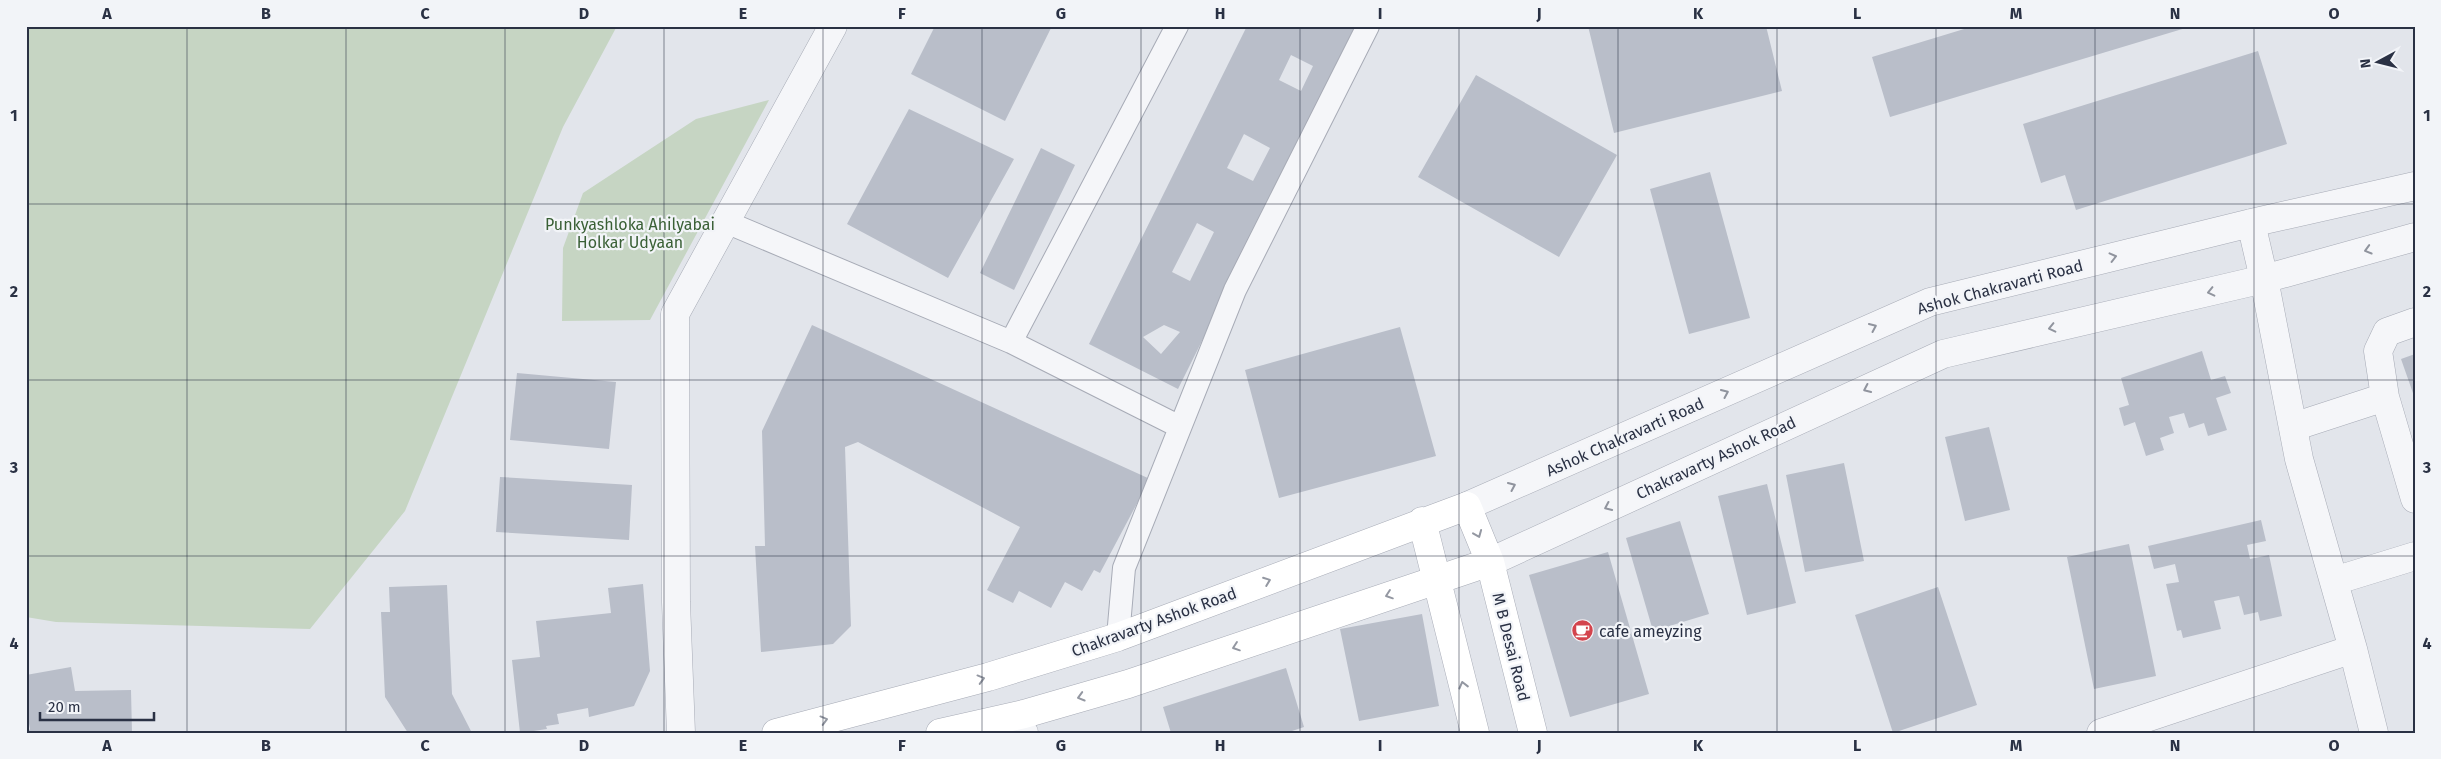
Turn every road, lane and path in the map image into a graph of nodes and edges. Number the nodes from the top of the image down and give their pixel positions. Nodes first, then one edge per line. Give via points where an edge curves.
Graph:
1 (833, 26) edge
2 (1177, 26) edge
3 (1368, 26) edge
4 (2415, 186) edge
5 (726, 222) junction
6 (2250, 223) junction
7 (2415, 237) edge
8 (2264, 279) junction
9 (2415, 322) edge
10 (1011, 342) junction
11 (2385, 397) junction
12 (1180, 427) junction
13 (2293, 427) junction
14 (2415, 499) edge
15 (1467, 506) junction
16 (1422, 521) junction
17 (2415, 556) edge
18 (1490, 562) junction
19 (1436, 579) junction
20 (2334, 581) junction
21 (1118, 637) junction
22 (2353, 649) junction
23 (681, 733) edge
24 (776, 733) edge
25 (940, 733) edge
26 (1020, 733) edge
27 (1024, 733) edge
28 (1474, 733) edge
29 (1533, 733) edge
30 (2101, 733) edge
31 (2374, 733) edge

1 - 5 street
2 - 10 lane
3 - 12 lane via 1236,290
4 - 6 street, Ashok Chakravarti Road
5 - 10 lane
5 - 23 street via 675,314 676,602
6 - 8 street
15 -> 6 street, Ashok Chakravarti Road via 1930,302
7 -> 8 street
8 - 13 street
8 -> 18 street, Chakravarty Ashok Road via 1943,354
9 - 11 street via 2387,332 2378,351
10 - 12 lane
11 - 13 street
11 - 14 street
12 - 21 lane via 1124,568
13 - 20 street via 2298,459
15 - 16 main road, Chakravarty Ashok Road
15 -> 18 main road
16 - 19 main road
21 -> 16 main road, Chakravarty Ashok Road
17 - 20 street
18 - 19 main road, Chakravarty Ashok Road
18 - 29 main road, M B Desai Road
19 -> 25 main road, Chakravarty Ashok Road via 1128,684 1024,714
28 -> 19 main road
20 - 22 street
24 -> 21 main road, Chakravarty Ashok Road via 988,677
22 - 30 street
22 - 31 street
26 - 27 street

